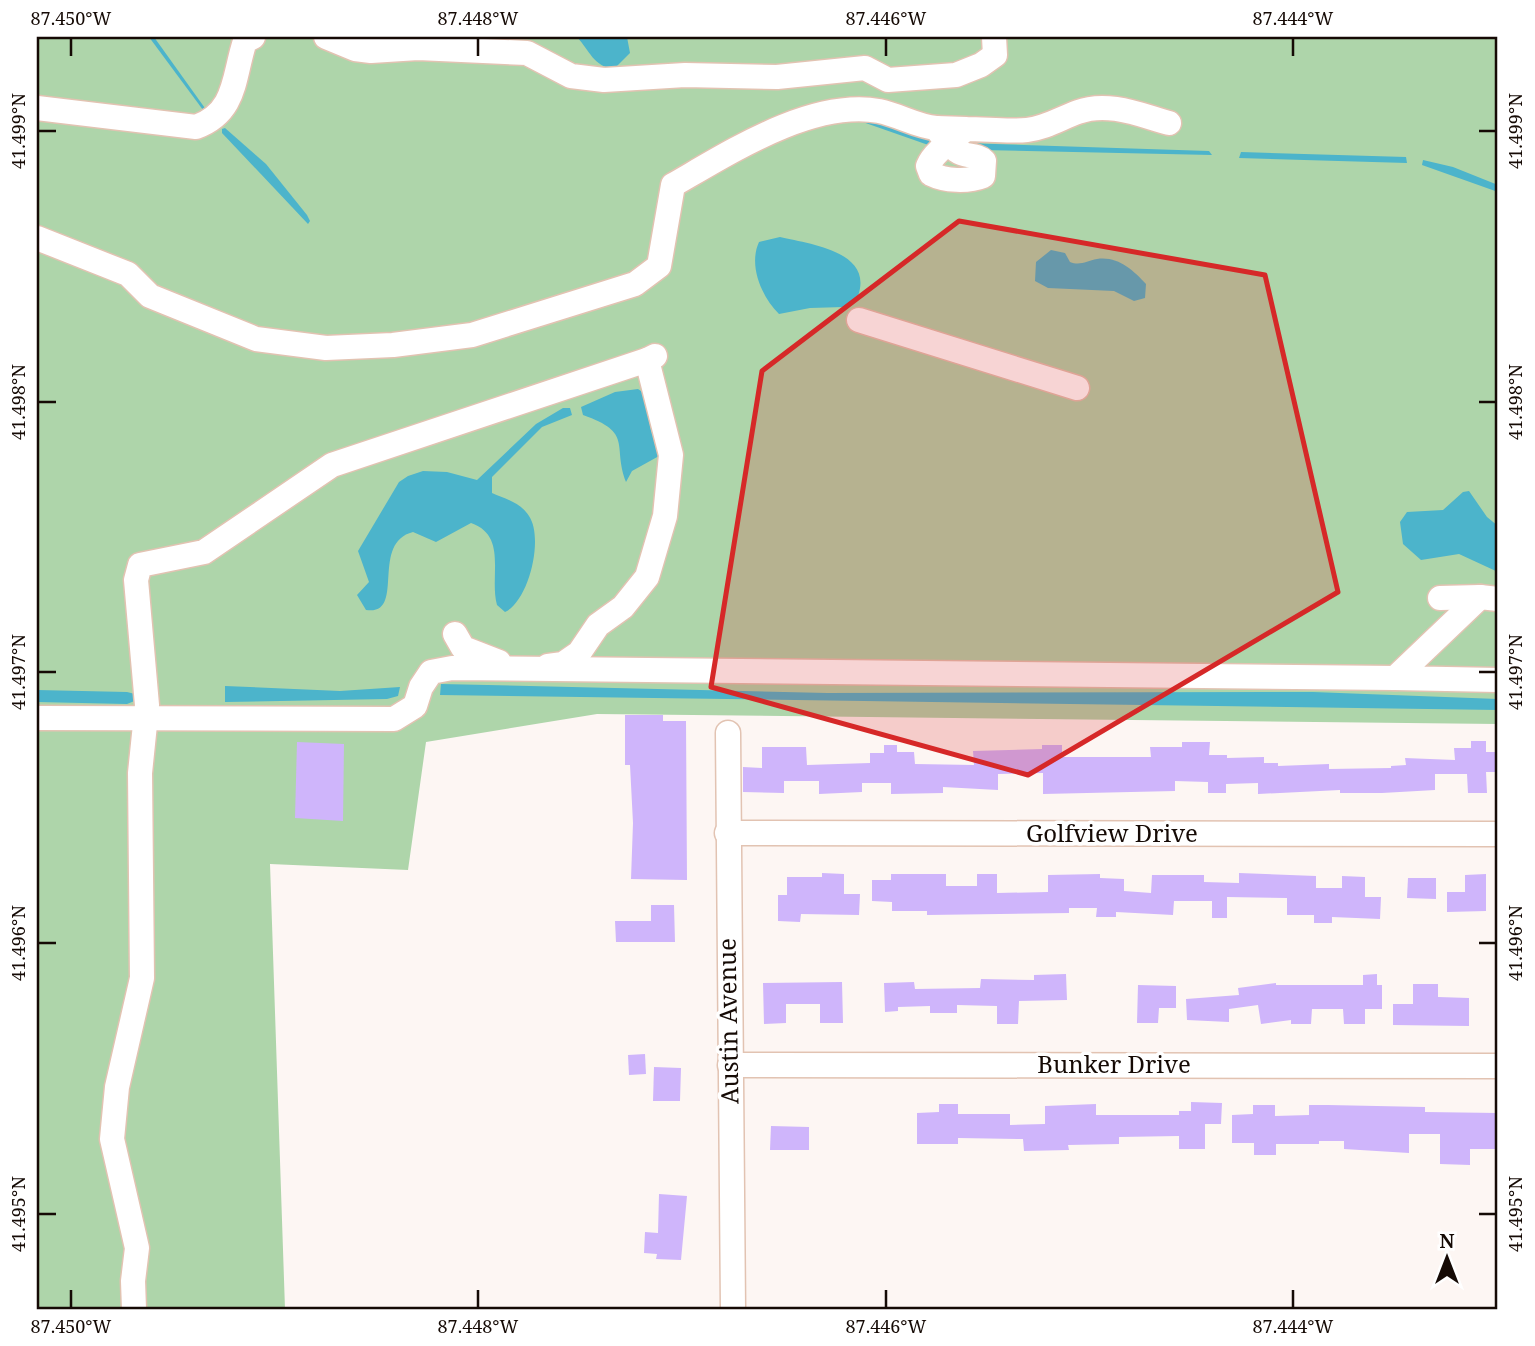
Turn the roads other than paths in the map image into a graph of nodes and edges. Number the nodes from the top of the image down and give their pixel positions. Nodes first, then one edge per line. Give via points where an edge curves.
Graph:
1 (254, 37) edge
2 (326, 37) edge
3 (995, 37) edge
4 (37, 108) edge
5 (1169, 123) dead end
6 (37, 238) edge
7 (859, 320) dead end
8 (1077, 388) dead end
9 (1440, 598) dead end
10 (1489, 598) edge
11 (456, 634) dead end
12 (519, 671) junction
13 (1395, 678) junction
14 (1498, 680) edge
15 (37, 718) edge
16 (146, 718) junction
17 (728, 733) dead end
18 (727, 834) junction
19 (1498, 834) edge
20 (730, 1065) junction
21 (1498, 1066) edge
22 (135, 1309) edge
23 (733, 1309) edge

1 - 4 street via 245,41 226,106 196,127
2 - 3 street via 371,51 418,48 527,53 571,76 604,79 777,77 865,68 888,80 956,75 981,65 995,55
5 - 6 street via 1119,108 1099,108 1027,130 951,133 879,111 824,114 766,134 673,185 659,265 635,284 472,335 393,345 326,348 256,339 150,296 128,274
7 - 8 street
9 - 10 street
10 - 13 street
11 - 12 street via 463,648
12 - 13 street
12 - 16 street via 452,668 431,672 415,706 394,719
12 - 16 street via 563,664 579,653 598,625 623,607 647,577 665,516 671,455 651,358 332,465 204,552 140,565 136,580
13 - 14 street
15 - 16 street
16 - 22 street via 140,773 142,978 117,1087 111,1139 137,1248
17 - 18 street, Austin Avenue
18 - 19 street, Golfview Drive
18 - 20 street, Austin Avenue
20 - 21 street, Bunker Drive
20 - 23 street, Austin Avenue

